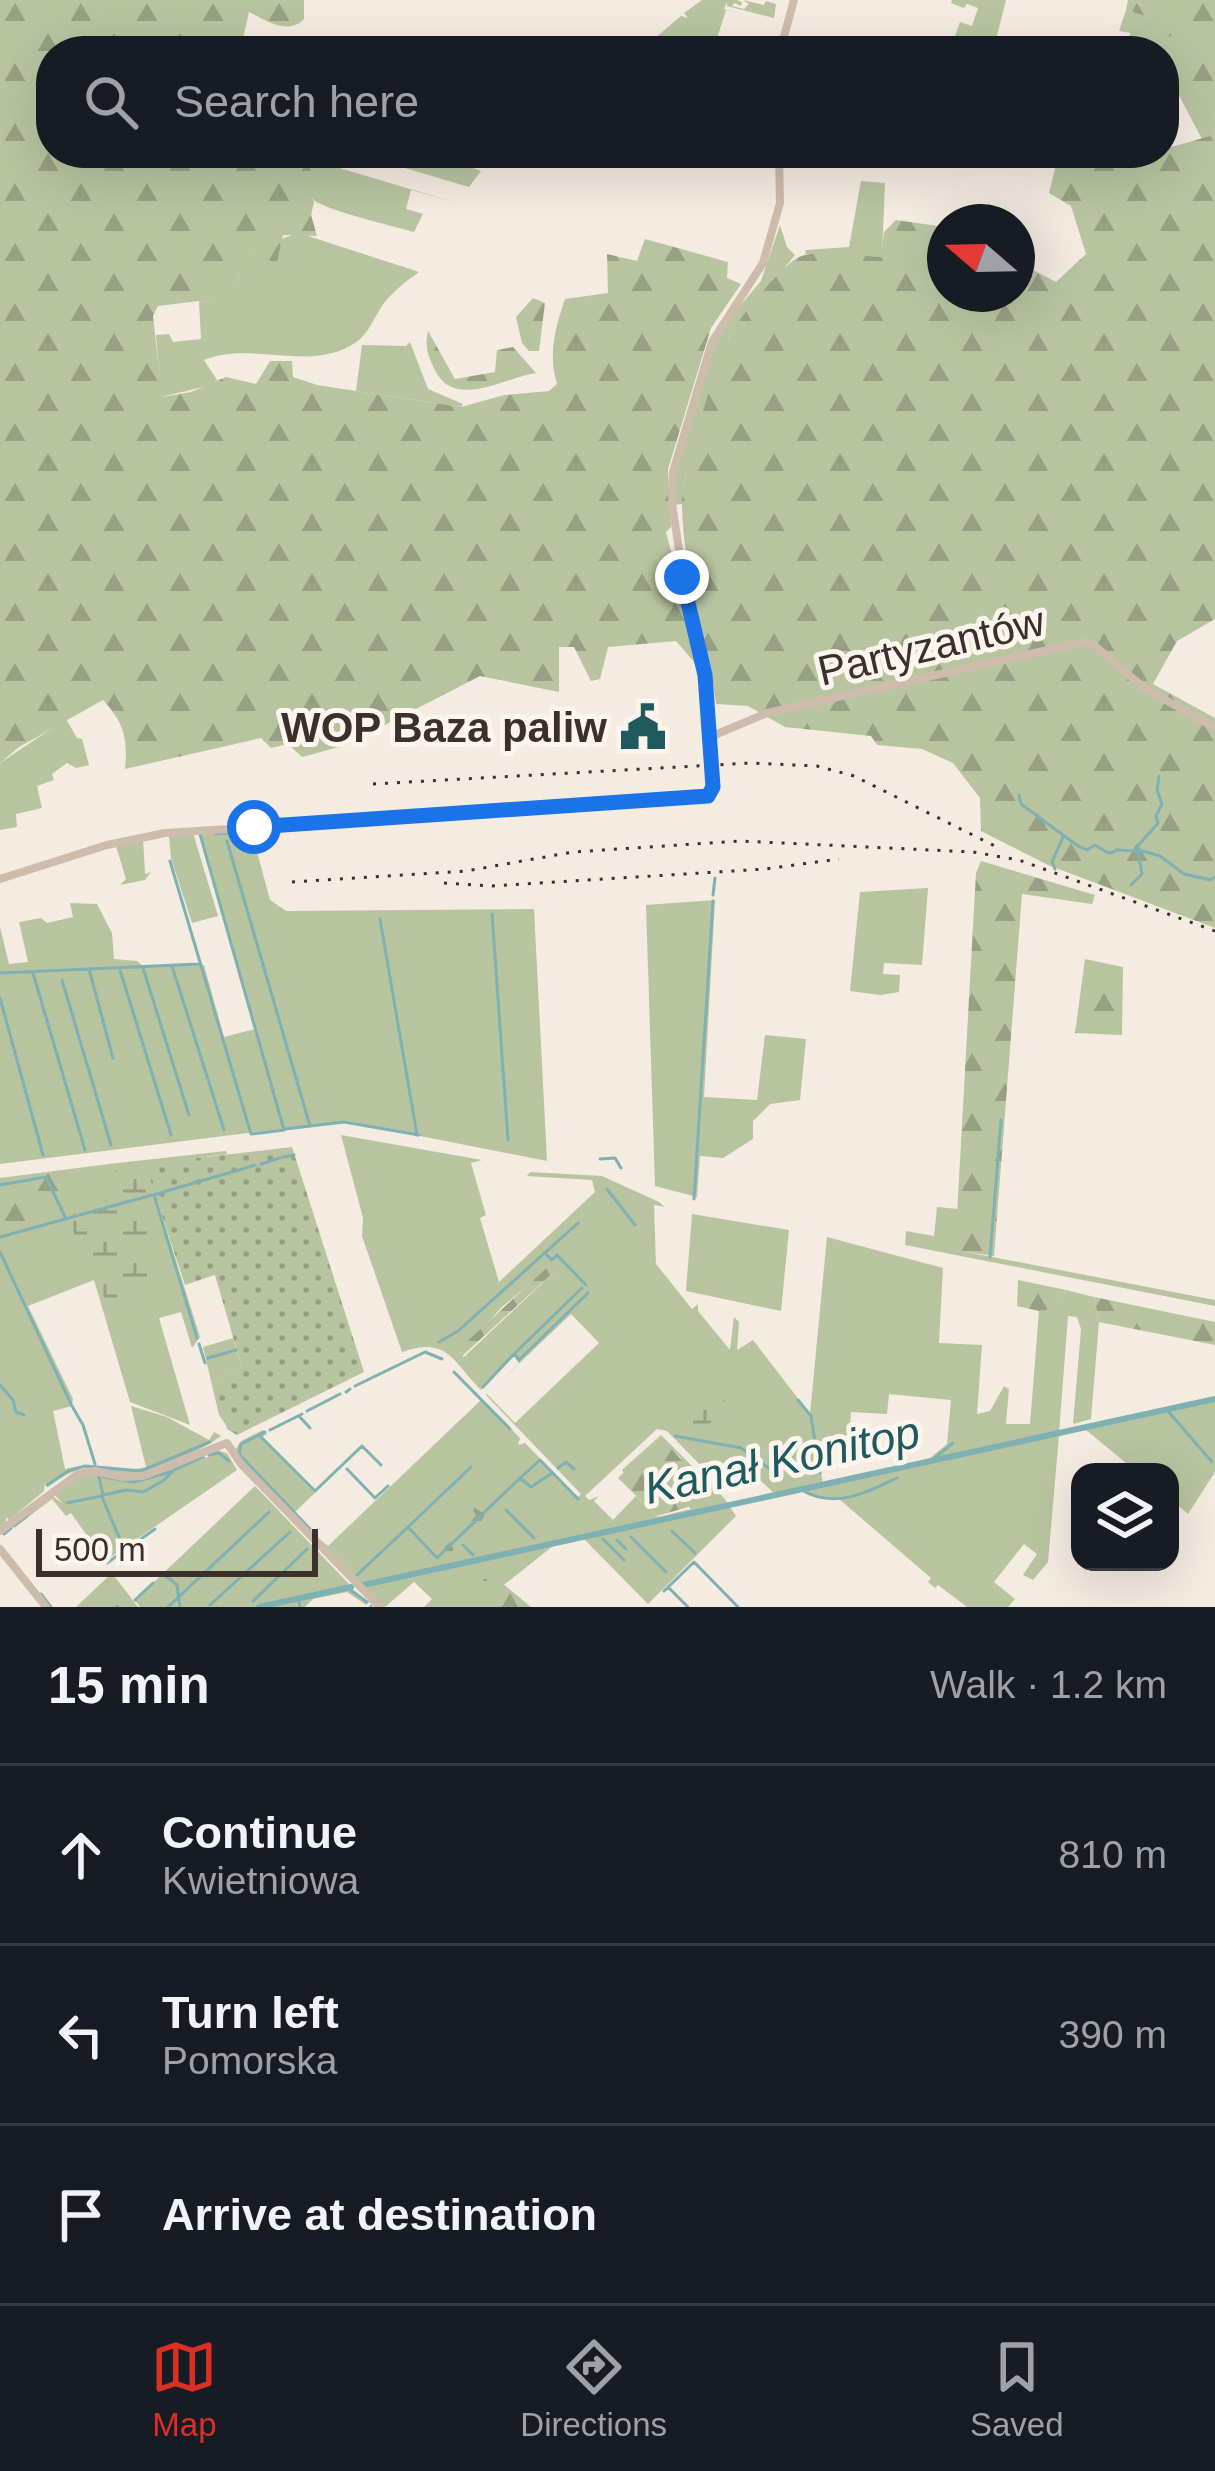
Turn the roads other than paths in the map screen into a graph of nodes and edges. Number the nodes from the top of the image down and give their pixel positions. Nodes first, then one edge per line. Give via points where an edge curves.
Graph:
1 (794, 0) edge
2 (784, 36) edge
3 (779, 168) edge
4 (1215, 728) edge
5 (710, 737) junction
6 (0, 879) edge
7 (3, 1531) edge
8 (0, 1552) edge
9 (46, 1607) edge
10 (380, 1607) edge

1 - 2 street
3 - 5 street via 780,203 763,263 712,342 673,472 674,525
4 - 5 street, Partyzantów via 1083,642 767,713
5 - 6 street via 712,791 698,799 165,832
7 - 10 street via 73,1476 143,1477 227,1443
8 - 9 street

